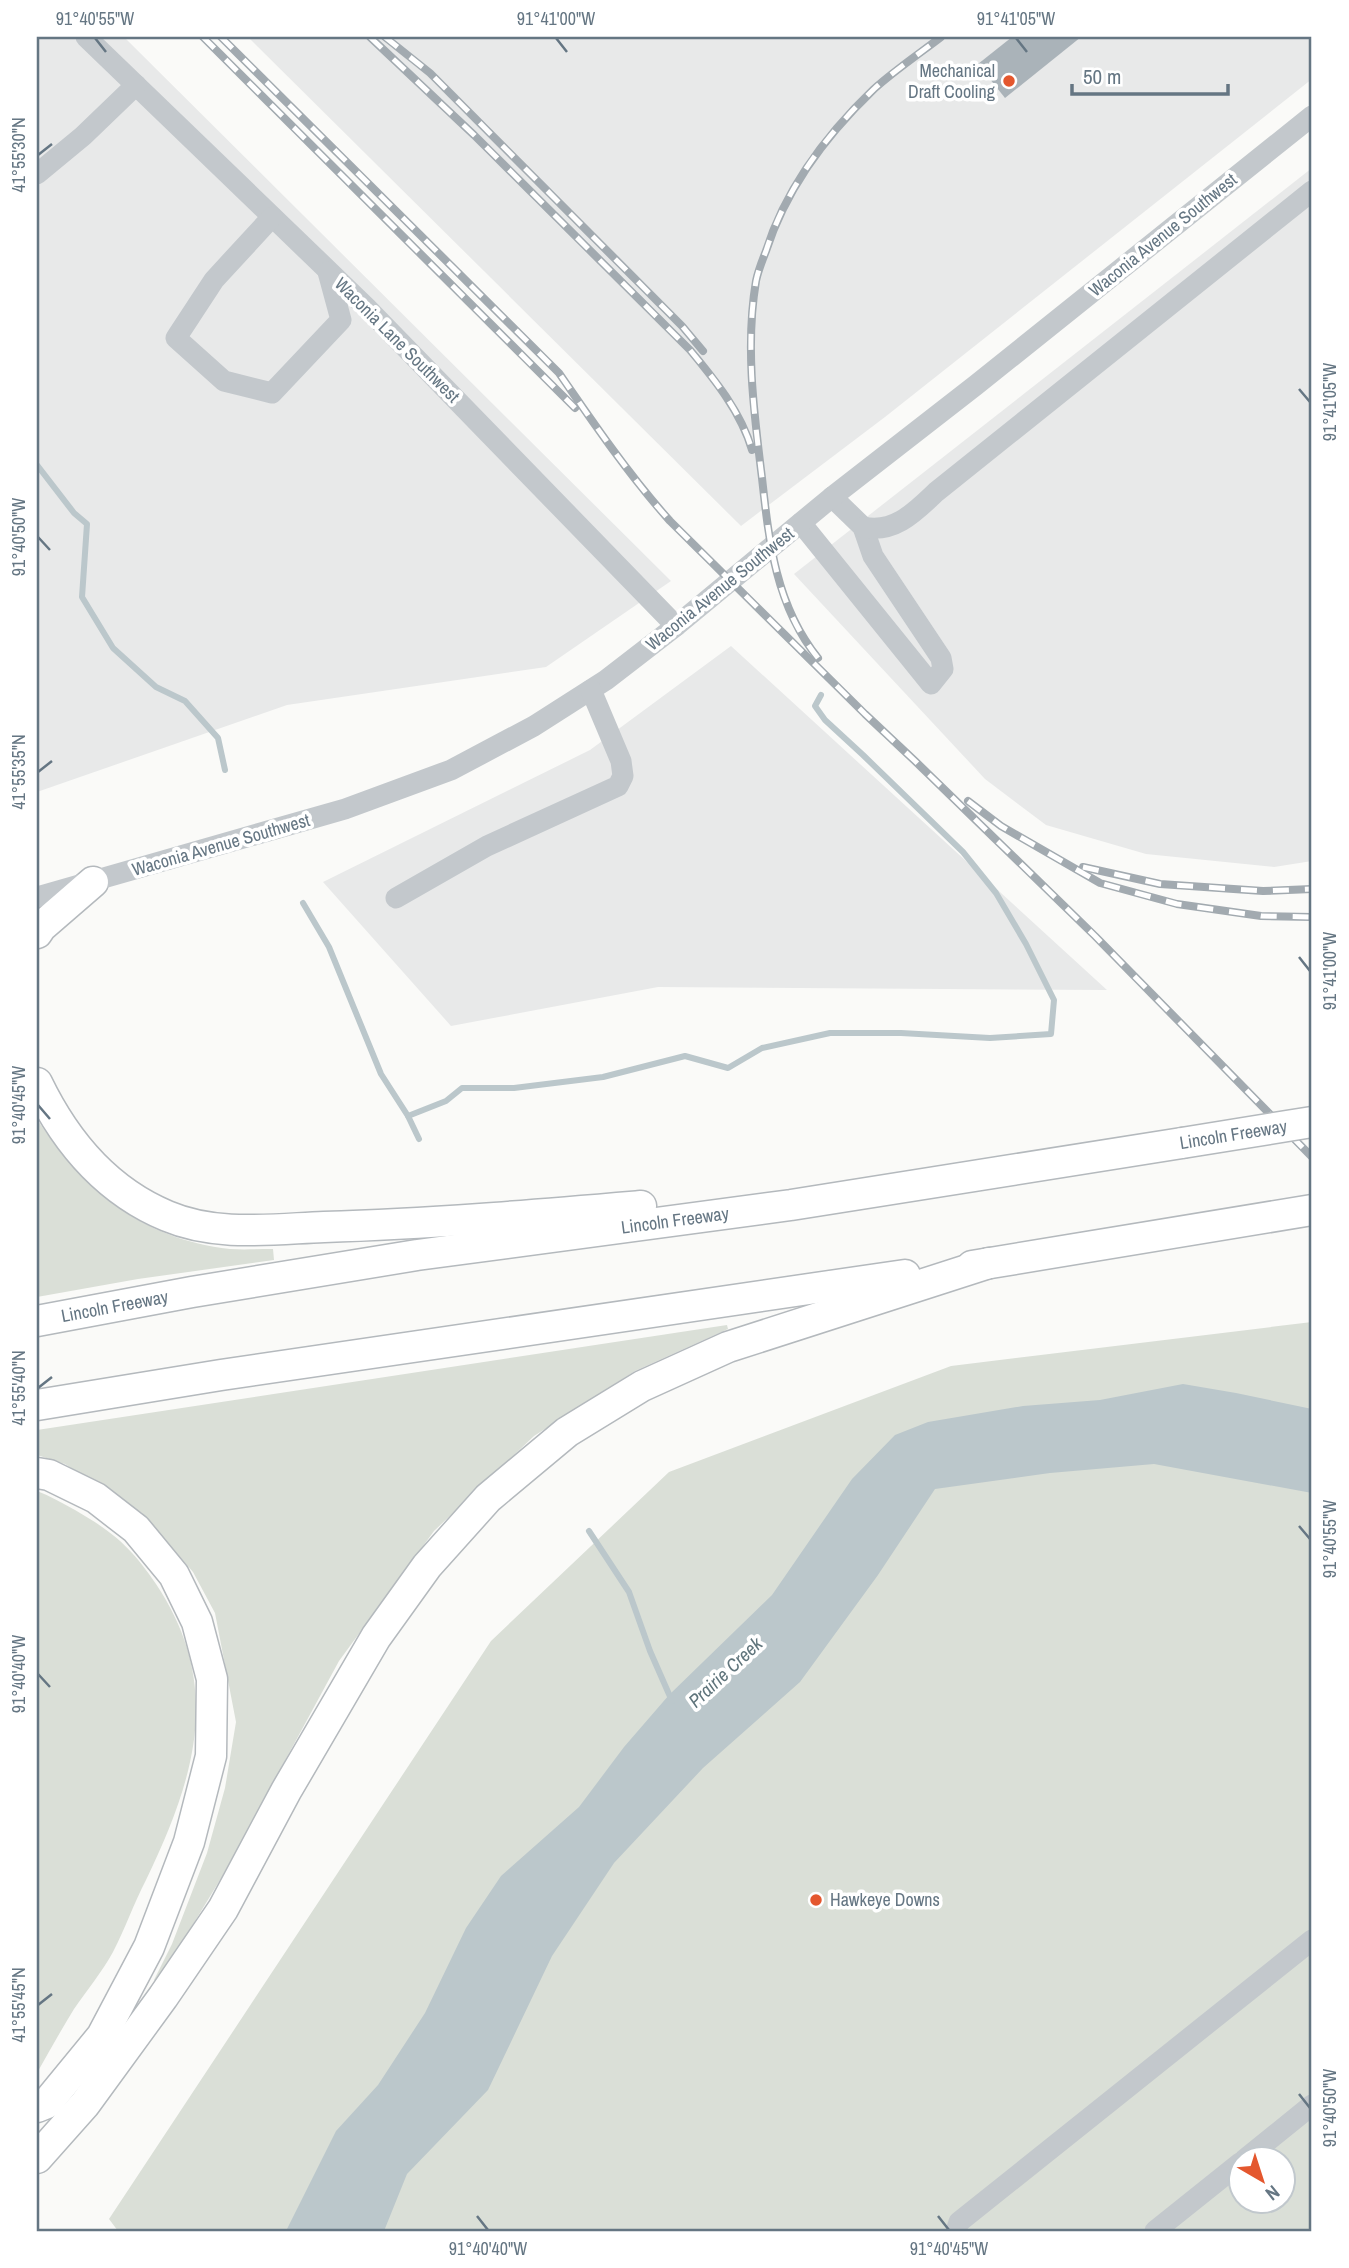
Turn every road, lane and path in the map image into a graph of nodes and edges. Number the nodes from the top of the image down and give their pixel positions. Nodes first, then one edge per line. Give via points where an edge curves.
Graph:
1 (86, 37) edge
2 (135, 85) junction
3 (1312, 116) edge
4 (37, 174) edge
5 (1312, 191) edge
6 (272, 217) junction
7 (327, 270) junction
8 (832, 496) junction
9 (801, 523) junction
10 (863, 527) junction
11 (676, 626) junction
12 (591, 690) junction
13 (93, 882) junction
14 (37, 897) edge
15 (396, 898) dead end
16 (37, 933) edge
17 (37, 1083) edge
18 (1312, 1122) edge
19 (791, 1205) junction
20 (1312, 1210) edge
21 (989, 1263) junction
22 (37, 1321) edge
23 (37, 1405) edge
24 (37, 1473) edge
25 (1312, 1940) edge
26 (1312, 2105) edge
27 (40, 2111) edge
28 (1261, 2146) edge
29 (37, 2158) edge
30 (1226, 2174) edge
31 (957, 2231) edge
32 (1154, 2231) edge

1 - 2 street, Waconia Lane Southwest
2 - 4 street
2 - 6 street, Waconia Lane Southwest
3 - 8 street, Waconia Avenue Southwest
5 - 10 street via 908,519 875,530
6 - 7 street, Waconia Lane Southwest
6 - 7 street via 214,280 176,338 224,381 272,393 341,320
7 - 11 street, Waconia Lane Southwest
8 - 9 street, Waconia Avenue Southwest
8 - 10 street
9 - 10 street via 931,684 943,670 941,658 873,556
9 - 11 street, Waconia Avenue Southwest
11 - 12 street, Waconia Avenue Southwest
12 - 13 street, Waconia Avenue Southwest via 451,771 345,809
12 - 15 street via 621,761 623,776 618,786 487,846
13 - 14 street, Waconia Avenue Southwest
13 - 16 highway
17 - 19 highway via 69,1138 108,1181 170,1217 216,1229 393,1225 734,1198
18 - 19 highway, Lincoln Freeway, bridge
19 - 22 highway, Lincoln Freeway via 417,1255
20 - 21 highway
21 - 23 highway
21 - 29 highway via 728,1347 642,1386 567,1432 488,1498 427,1566 376,1637 223,1909 85,2104
24 - 27 highway via 96,1498 136,1529 174,1575 197,1622 212,1679 211,1756 189,1843 149,1947 102,2036
25 - 31 street via 959,2222
26 - 28 street
30 - 32 street

